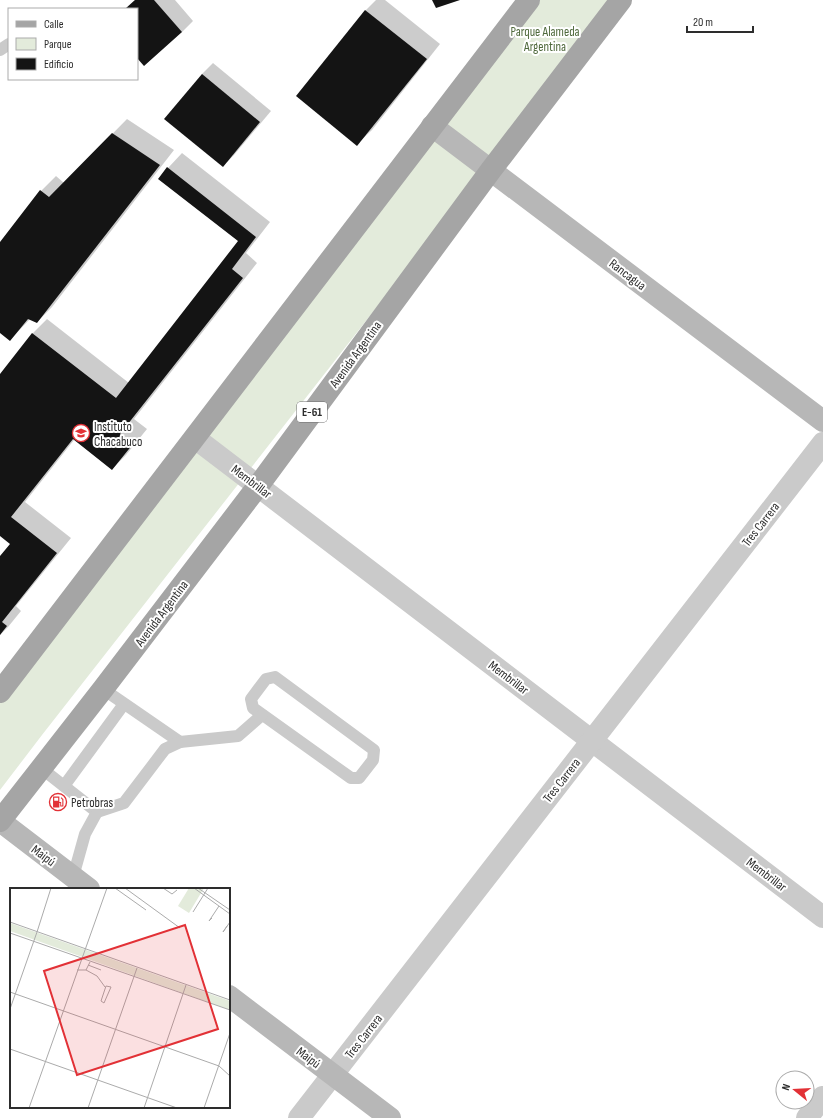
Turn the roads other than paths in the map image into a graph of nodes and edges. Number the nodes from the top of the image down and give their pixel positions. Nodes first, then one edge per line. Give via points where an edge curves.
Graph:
1 (529, 0) edge
2 (621, 0) edge
3 (432, 126) junction
4 (491, 170) junction
5 (823, 421) edge
6 (195, 438) junction
7 (823, 443) edge
8 (258, 486) junction
9 (103, 689) junction
10 (0, 692) edge
11 (124, 704) junction
12 (262, 715) junction
13 (592, 741) junction
14 (180, 742) junction
15 (42, 768) junction
16 (64, 786) junction
17 (97, 812) junction
18 (0, 821) edge
19 (81, 883) edge
20 (823, 917) edge
21 (230, 997) edge
22 (333, 1075) junction
23 (823, 1097) edge
24 (299, 1118) edge
25 (390, 1118) edge
26 (807, 1118) edge

1 - 3 main road
2 - 4 main road, Avenida Argentina / E-61
3 - 4 main road, Rancagua
3 - 6 main road
4 - 5 main road, Rancagua
4 - 8 main road, Avenida Argentina / E-61
6 - 8 street, Membrillar
6 - 10 main road
7 - 13 street, Tres Carrera
8 - 9 main road, Avenida Argentina / E-61
8 - 13 street, Membrillar
9 - 11 lane
9 - 15 main road, Avenida Argentina / E-61
11 - 14 lane
11 - 16 lane
12 - 12 lane via 351,778 360,778 373,760 374,750 275,676 266,679 251,699 253,708
12 - 14 lane via 238,736
13 - 20 street, Membrillar
13 - 22 street, Tres Carrera
14 - 17 lane via 164,749 124,803
15 - 16 lane
15 - 18 main road, Avenida Argentina / E-61
16 - 17 lane
17 - 19 lane via 85,834
18 - 19 main road, Maipú
21 - 22 main road, Maipú
22 - 24 street, Tres Carrera
22 - 25 main road, Maipú
23 - 26 street

